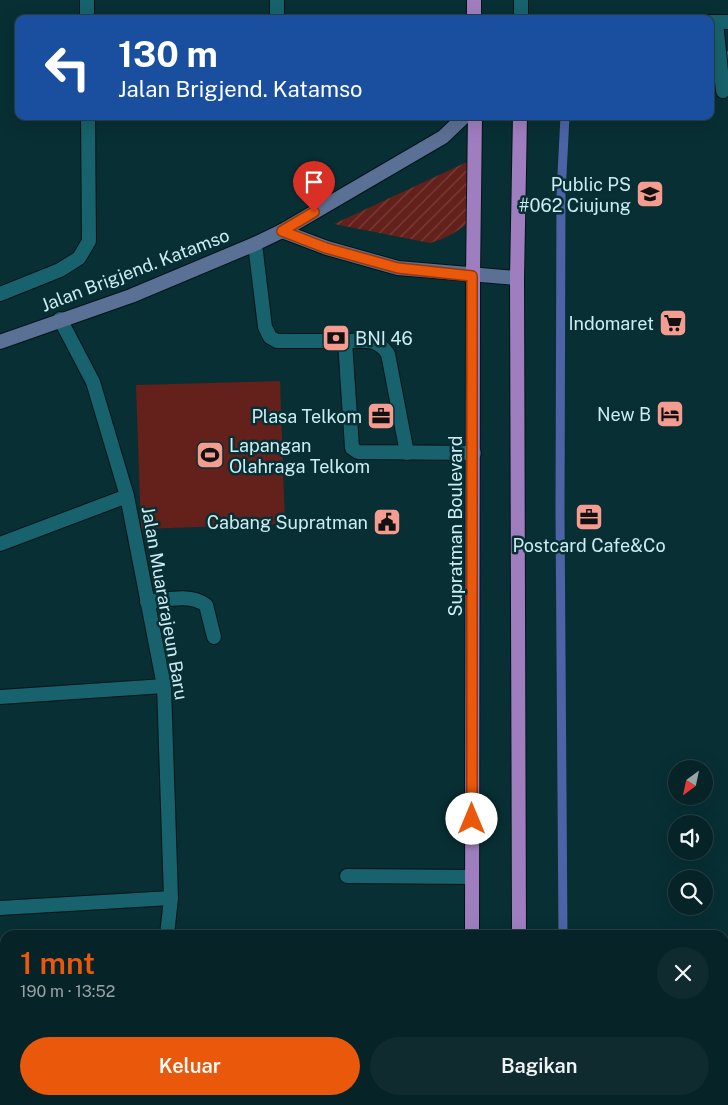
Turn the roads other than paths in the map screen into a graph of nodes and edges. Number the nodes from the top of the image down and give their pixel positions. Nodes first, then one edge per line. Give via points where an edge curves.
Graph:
1 (87, 0) edge
2 (278, 0) edge
3 (474, 0) edge
4 (521, 0) edge
5 (87, 15) edge
6 (277, 15) edge
7 (474, 15) edge
8 (520, 15) edge
9 (718, 22) edge
10 (723, 91) dead end
11 (88, 120) edge
12 (461, 120) edge
13 (475, 120) edge
14 (520, 120) edge
15 (282, 231) junction
16 (255, 244) junction
17 (472, 276) junction
18 (517, 278) junction
19 (0, 294) edge
20 (60, 319) junction
21 (345, 341) junction
22 (0, 342) edge
23 (407, 453) junction
24 (474, 453) junction
25 (127, 496) junction
26 (0, 544) edge
27 (148, 602) junction
28 (214, 637) dead end
29 (164, 686) junction
30 (0, 697) edge
31 (347, 876) dead end
32 (472, 877) junction
33 (171, 898) junction
34 (0, 908) edge
35 (167, 930) edge
36 (472, 930) edge
37 (519, 930) edge

1 - 5 street
2 - 6 street
3 - 7 main road
4 - 8 street
9 - 10 street
11 - 19 street via 89,241 78,258 60,270
12 - 15 main road, Jalan Brigjend. Katamso via 443,137
13 - 17 main road, Supratman Boulevard
14 - 18 main road
15 - 16 main road, Jalan Brigjend. Katamso
15 - 17 main road via 326,248 398,268
16 - 20 main road, Jalan Brigjend. Katamso via 131,296
16 - 21 street via 265,327 270,337 277,341
17 - 18 main road
17 - 24 main road, Supratman Boulevard
18 - 37 main road
20 - 22 main road, Jalan Brigjend. Katamso
20 - 25 street, Jalan Muararajeun Baru via 93,382
21 - 23 street via 373,341 388,354
21 - 23 street via 352,448 358,452
23 - 24 street
24 - 32 main road, Supratman Boulevard
25 - 26 street
25 - 27 street, Jalan Muararajeun Baru
27 - 28 street via 183,598 200,600 206,605
27 - 29 street, Jalan Muararajeun Baru
29 - 30 street
29 - 33 street, Jalan Muararajeun Baru
31 - 32 street
32 - 36 main road, Supratman Boulevard
33 - 34 street
33 - 35 street, Jalan Muararajeun Baru

